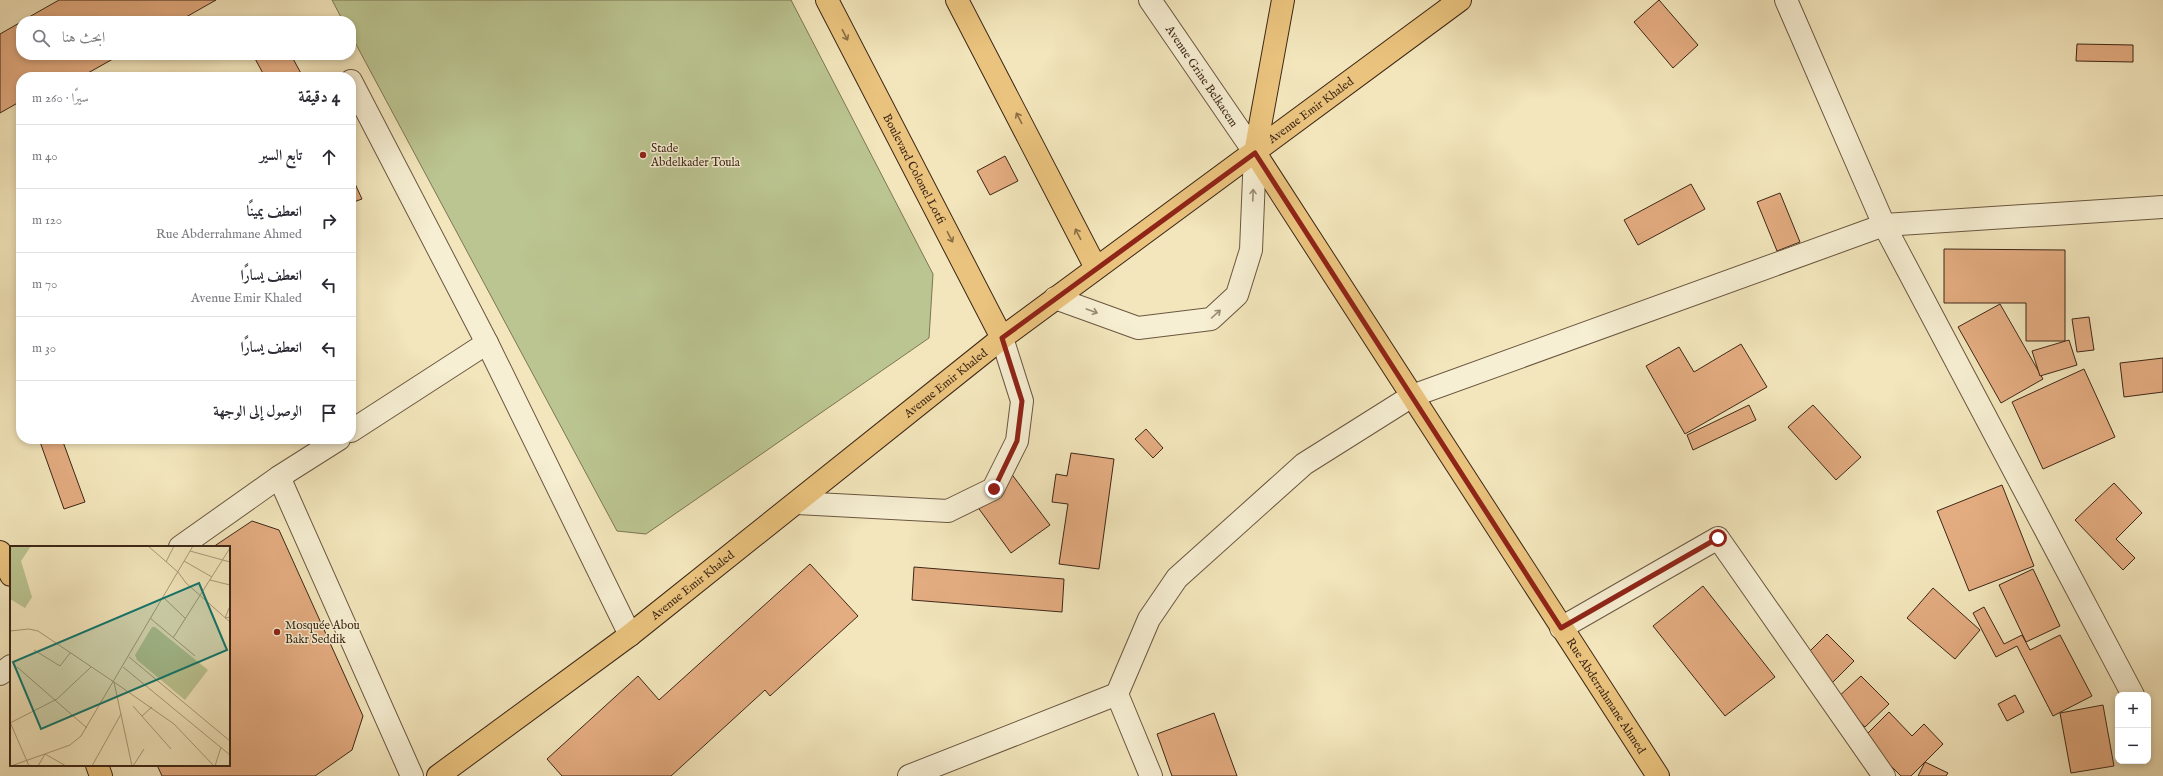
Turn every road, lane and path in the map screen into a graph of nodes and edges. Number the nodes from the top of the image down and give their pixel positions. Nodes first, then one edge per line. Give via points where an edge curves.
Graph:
1 (827, 0) edge
2 (957, 0) edge
3 (1150, 0) edge
4 (1283, 0) edge
5 (1460, 0) edge
6 (1786, 0) edge
7 (356, 90) edge
8 (1255, 153) junction
9 (2163, 207) edge
10 (1884, 225) junction
11 (1096, 268) junction
12 (1055, 298) junction
13 (1002, 338) junction
14 (488, 343) junction
15 (1412, 396) junction
16 (356, 428) edge
17 (331, 444) edge
18 (279, 478) junction
19 (797, 503) junction
20 (181, 546) edge
21 (0, 552) edge
22 (10, 573) edge
23 (1561, 628) junction
24 (630, 635) junction
25 (10, 667) edge
26 (0, 674) edge
27 (2131, 692) edge
28 (1117, 694) junction
29 (96, 766) edge
30 (101, 776) edge
31 (412, 776) edge
32 (438, 776) edge
33 (909, 776) edge
34 (1151, 776) edge
35 (1658, 776) edge
36 (1884, 776) edge

1 -> 13 main road, Boulevard Colonel Lotfi
11 -> 2 main road
3 - 8 street, Avenue Grine Belkacem
4 - 8 main road
5 - 8 main road, Avenue Emir Khaled
6 - 10 street
7 - 14 street
8 - 11 main road, Avenue Emir Khaled
12 -> 8 street via 1138,328 1210,319 1237,295 1251,250
8 - 15 main road, Rue Abderrahmane Ahmed
9 - 10 street
10 - 15 street
10 - 27 street
11 - 12 main road, Avenue Emir Khaled
12 - 13 main road, Avenue Emir Khaled
13 - 19 main road, Avenue Emir Khaled
13 - 19 street via 1022,401 1017,441 994,489 948,511
14 - 16 street
14 - 24 street
15 - 23 main road, Rue Abderrahmane Ahmed
15 - 28 street via 1304,464 1178,578 1149,619
17 - 18 street
18 - 20 street
18 - 31 street
19 - 24 main road, Avenue Emir Khaled
21 - 22 main road
23 - 35 main road, Rue Abderrahmane Ahmed
23 - 36 street via 1718,538
24 - 32 main road, Avenue Emir Khaled
25 - 26 street
28 - 33 street
28 - 34 street
29 - 30 main road

